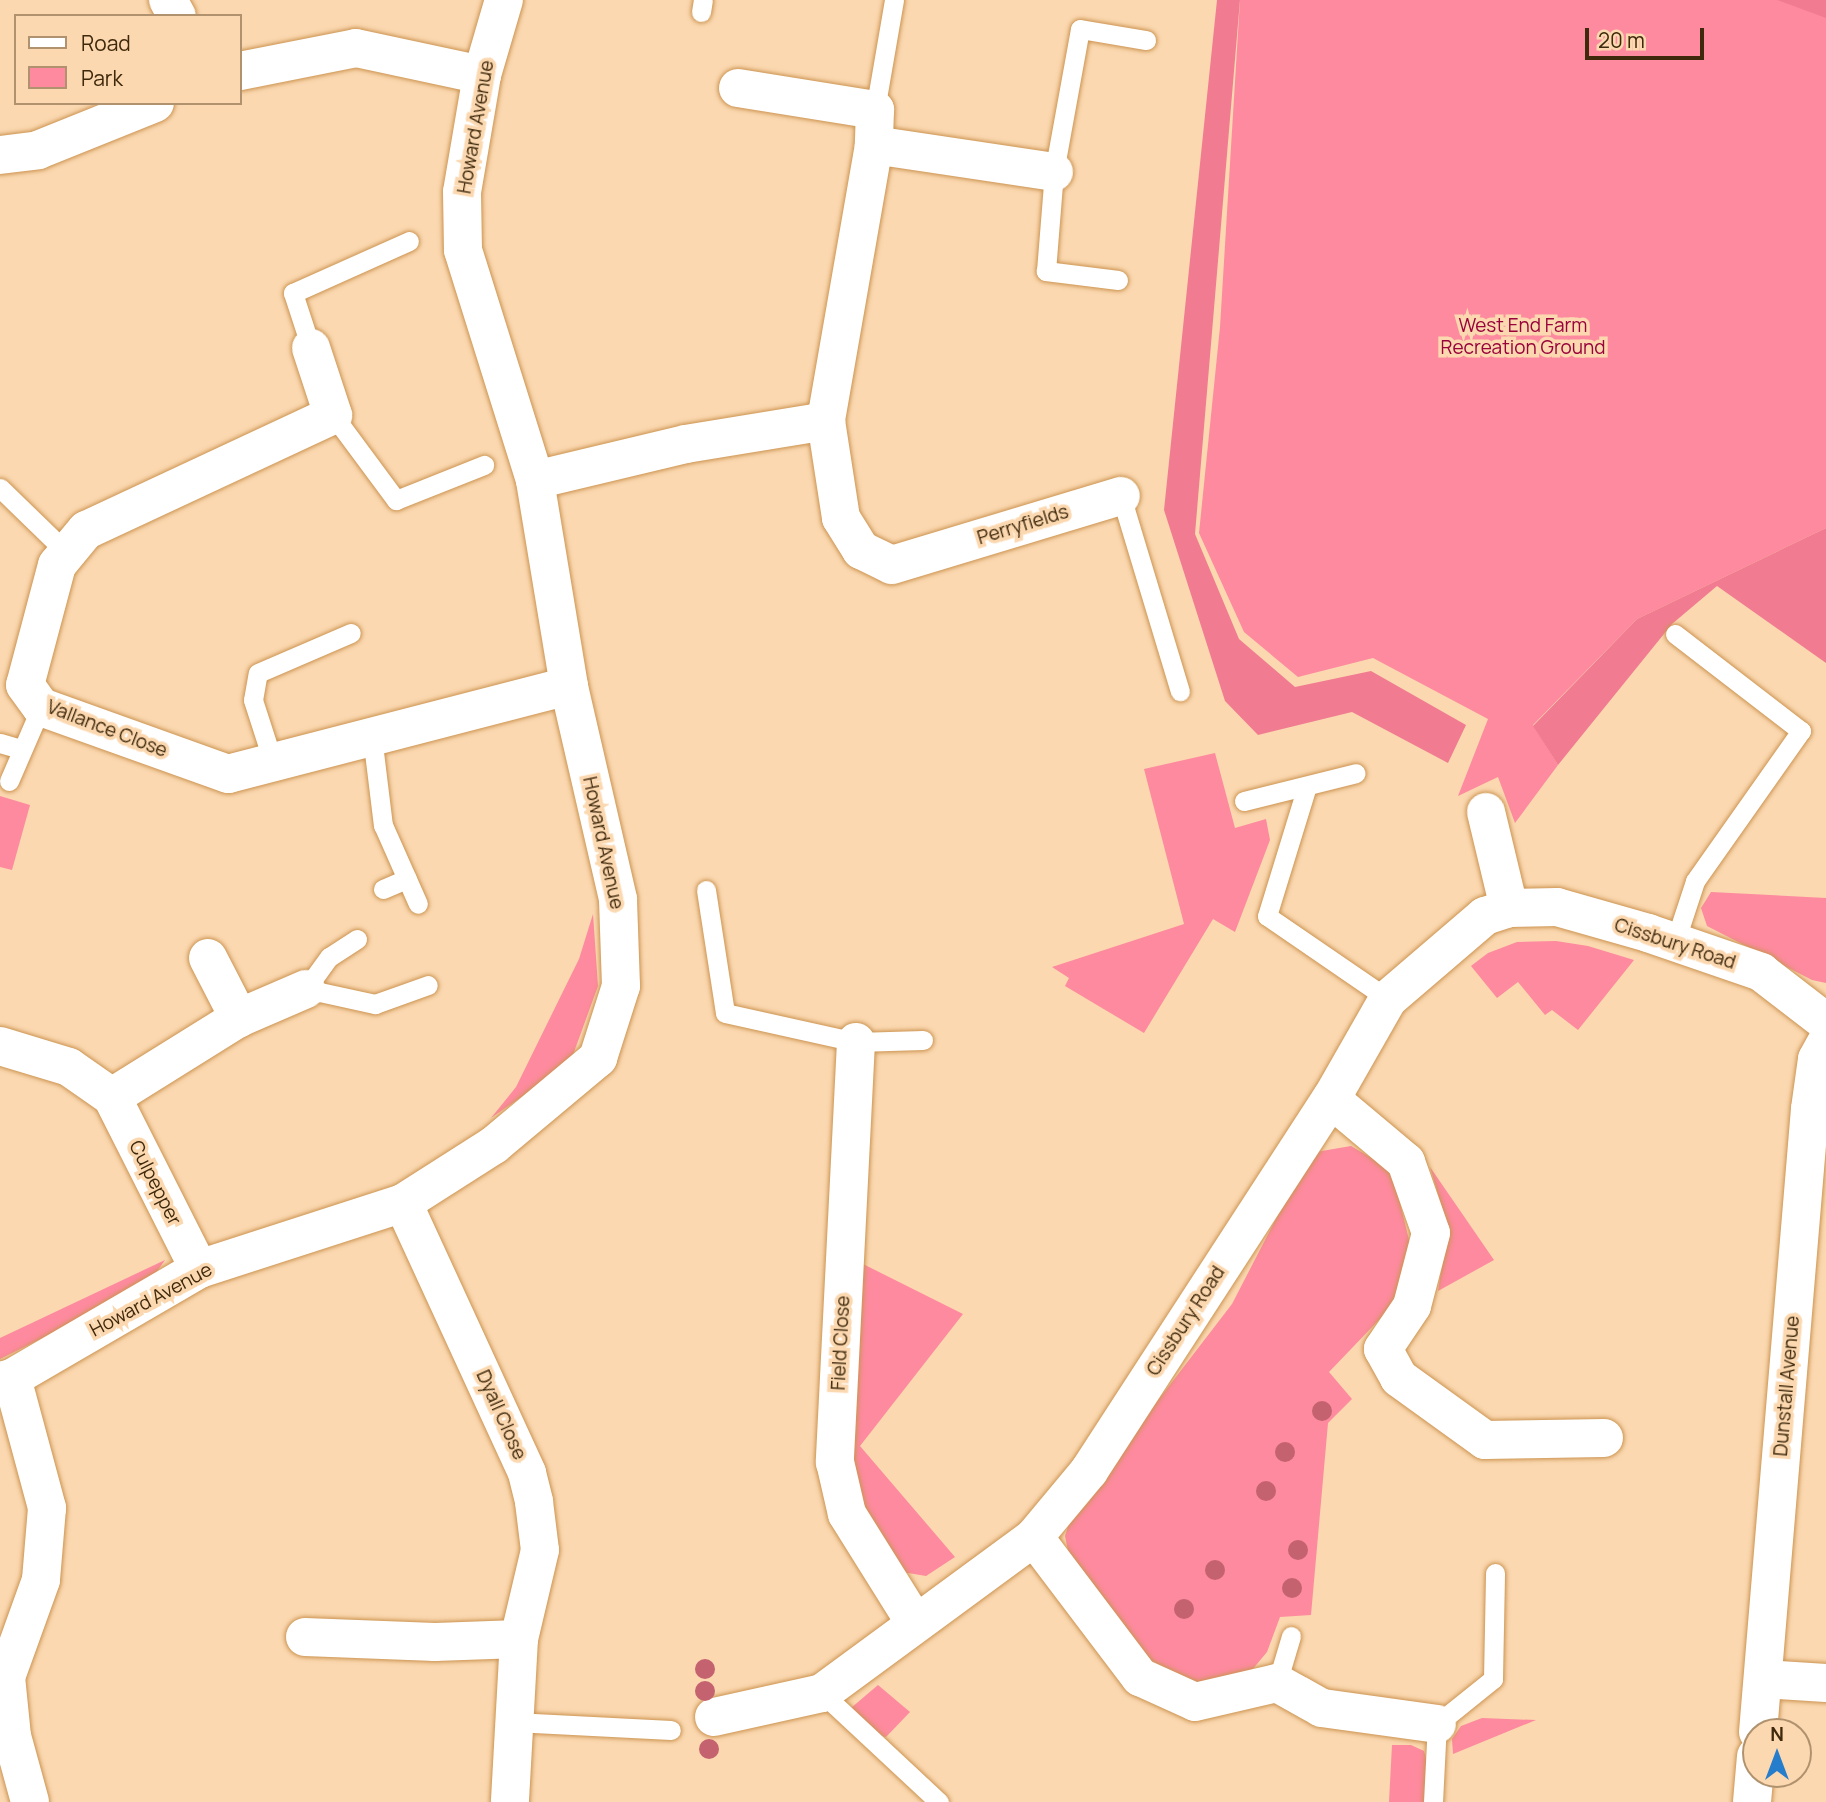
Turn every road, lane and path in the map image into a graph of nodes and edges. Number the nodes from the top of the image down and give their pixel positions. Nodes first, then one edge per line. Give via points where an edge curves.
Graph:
1 (504, 0) edge
2 (894, 0) edge
3 (1146, 40) dead end
4 (242, 71) edge
5 (482, 75) junction
6 (738, 88) dead end
7 (150, 105) edge
8 (875, 128) junction
9 (0, 155) edge
10 (1054, 172) junction
11 (409, 241) dead end
12 (1118, 280) dead end
13 (311, 348) joint
14 (333, 415) junction
15 (826, 421) junction
16 (484, 465) dead end
17 (535, 480) junction
18 (0, 488) edge
19 (1121, 496) joint
20 (67, 553) junction
21 (351, 633) dead end
22 (1675, 634) dead end
23 (569, 686) junction
24 (1180, 691) dead end
25 (41, 707) junction
26 (372, 736) junction
27 (0, 743) edge
28 (21, 749) junction
29 (273, 762) junction
30 (1356, 773) dead end
31 (9, 781) dead end
32 (1307, 786) junction
33 (1244, 801) dead end
34 (1486, 812) dead end
35 (407, 879) junction
36 (383, 889) dead end
37 (706, 890) dead end
38 (418, 904) dead end
39 (1508, 908) junction
40 (357, 939) dead end
41 (1675, 942) junction
42 (208, 958) dead end
43 (428, 985) dead end
44 (306, 989) junction
45 (1388, 999) junction
46 (239, 1018) junction
47 (1826, 1022) edge
48 (923, 1040) dead end
49 (856, 1042) junction
50 (1826, 1043) edge
51 (0, 1046) edge
52 (112, 1097) junction
53 (1331, 1098) junction
54 (404, 1203) junction
55 (199, 1269) junction
56 (6, 1380) edge
57 (1604, 1438) dead end
58 (1034, 1537) junction
59 (1495, 1573) dead end
60 (915, 1623) junction
61 (1291, 1636) dead end
62 (305, 1637) dead end
63 (519, 1639) junction
64 (1763, 1679) junction
65 (1277, 1683) junction
66 (1826, 1683) edge
67 (822, 1693) junction
68 (714, 1717) dead end
69 (1759, 1718) edge
70 (513, 1722) junction
71 (1437, 1724) junction
72 (671, 1730) dead end
73 (6, 1736) edge
74 (30, 1802) edge
75 (510, 1802) edge
76 (939, 1802) edge
77 (1433, 1802) edge

1 - 5 street, Howard Avenue
2 - 8 lane
3 - 10 lane via 1080,29
4 - 5 street via 356,48
5 - 17 street, Howard Avenue via 462,192 464,250
6 - 8 street
7 - 9 street via 38,150
8 - 10 street
8 - 15 street, Perryfields
10 - 12 lane via 1046,271
11 - 13 lane via 293,293
13 - 14 street
14 - 16 lane via 396,500
14 - 20 street, Vallance Close via 86,530
15 - 17 street via 686,444
15 - 19 street, Perryfields via 841,518 861,550 892,565
17 - 23 street, Howard Avenue
18 - 20 lane
19 - 24 lane, Perryfields
20 - 25 street, Vallance Close via 58,565 24,685
21 - 29 lane via 258,673 253,701
22 - 41 lane via 1801,731 1695,881
23 - 26 street, Vallance Close
23 - 54 street, Howard Avenue via 618,899 621,986 598,1058 494,1145
25 - 28 lane
25 - 29 street, Vallance Close via 228,774
26 - 29 street, Vallance Close
26 - 35 lane via 383,825
27 - 28 lane
28 - 31 lane
30 - 32 lane
32 - 33 lane
32 - 45 lane via 1267,916
34 - 39 street
35 - 36 lane
35 - 38 lane
37 - 49 lane via 725,1013
39 - 41 street, Cissbury Road via 1557,907
39 - 45 street, Cissbury Road via 1485,916
40 - 44 lane via 329,957
41 - 47 street, Cissbury Road via 1761,972
42 - 46 street
43 - 44 lane via 375,1004
44 - 46 street
45 - 53 street, Cissbury Road
46 - 52 street
48 - 49 lane
49 - 60 street, Field Close via 835,1462 847,1514
50 - 64 street, Dunstall Avenue via 1817,1059 1810,1109
51 - 52 street, Culpepper via 69,1068
52 - 55 street, Culpepper
53 - 57 street via 1406,1162 1431,1233 1412,1306 1383,1349 1399,1378 1485,1440
53 - 58 street, Cissbury Road via 1089,1471
54 - 55 street, Howard Avenue
54 - 63 street, Dyall Close via 527,1474 540,1550
55 - 56 street, Howard Avenue
56 - 73 street via 47,1508 41,1580 6,1677
58 - 60 street, Cissbury Road
58 - 65 street via 1140,1677 1195,1702
59 - 71 lane via 1493,1679
60 - 67 street, Cissbury Road
61 - 65 lane
62 - 63 street via 435,1642
63 - 70 street, Dyall Close
64 - 66 street
64 - 69 street, Dunstall Avenue
65 - 71 street via 1322,1708
67 - 68 street, Cissbury Road
67 - 76 lane
70 - 72 lane
70 - 75 street, Dyall Close
71 - 77 lane
73 - 74 street

